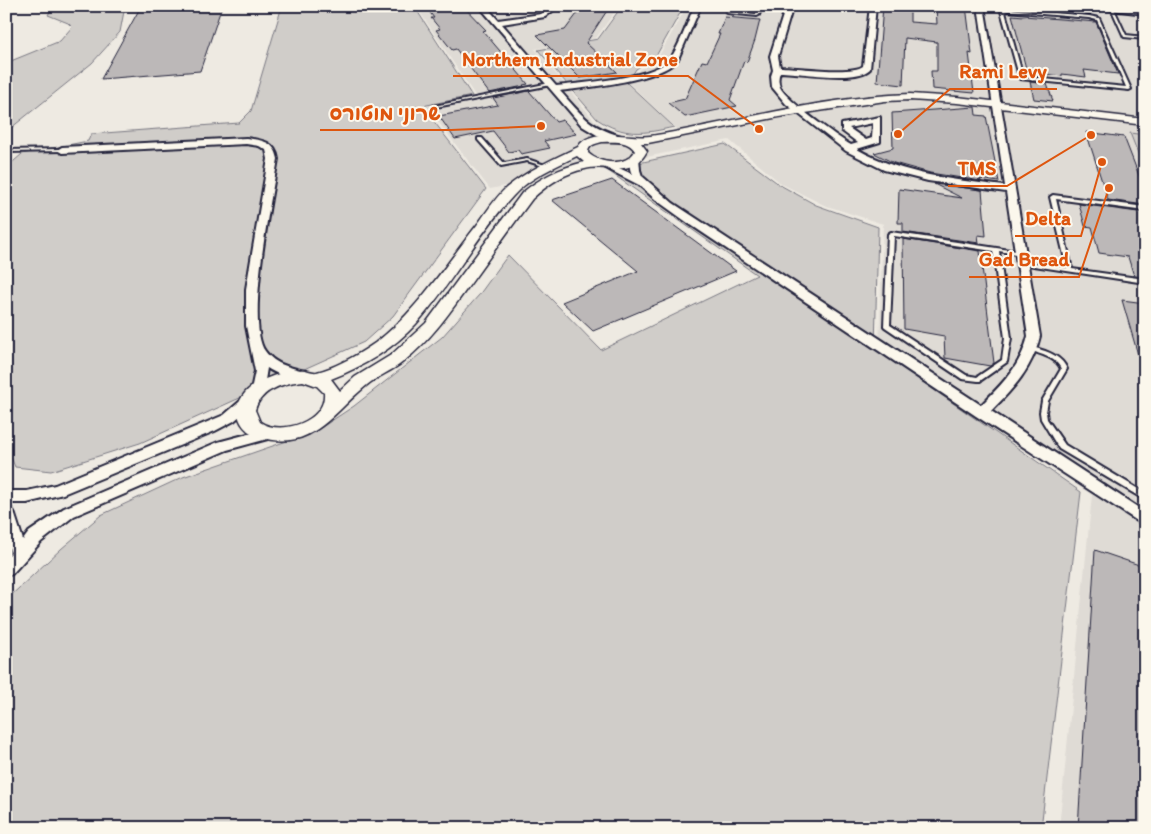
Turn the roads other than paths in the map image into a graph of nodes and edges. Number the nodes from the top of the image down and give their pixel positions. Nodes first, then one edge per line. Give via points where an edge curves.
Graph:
1 (482, 6) edge
2 (556, 6) edge
3 (698, 6) edge
4 (730, 6) edge
5 (760, 6) edge
6 (790, 6) edge
7 (873, 6) edge
8 (981, 6) edge
9 (1056, 6) edge
10 (1081, 6) edge
11 (1112, 9) junction
12 (1145, 12) edge
13 (1060, 14) junction
14 (496, 23) junction
15 (1145, 38) edge
16 (777, 70) junction
17 (552, 87) junction
18 (436, 106) dead end
19 (998, 109) junction
20 (800, 111) junction
21 (811, 119) junction
22 (1145, 122) edge
23 (585, 124) junction
24 (1145, 130) edge
25 (623, 138) junction
26 (480, 139) dead end
27 (865, 144) dead end
28 (584, 146) junction
29 (849, 149) junction
30 (62, 150) joint
31 (6, 151) edge
32 (637, 158) junction
33 (601, 164) junction
34 (546, 166) junction
35 (643, 183) junction
36 (1011, 190) junction
37 (1145, 209) edge
38 (996, 248) junction
39 (1022, 258) junction
40 (1070, 270) junction
41 (1145, 280) edge
42 (1032, 349) junction
43 (258, 351) junction
44 (310, 377) junction
45 (254, 395) junction
46 (329, 410) junction
47 (981, 413) junction
48 (270, 433) junction
49 (6, 497) edge
50 (1145, 497) edge
51 (6, 512) edge
52 (1145, 520) edge
53 (19, 554) junction
54 (6, 569) edge

1 - 14 street
2 - 14 street via 543,16
3 - 17 street via 672,62 660,69
4 - 5 lane via 728,12 757,15
6 - 16 street via 774,56
7 - 16 street via 867,67 863,71 849,74 792,68
8 - 19 street
9 - 13 lane
10 - 11 street
11 - 12 street
11 - 15 lane via 1125,36
13 - 13 lane via 1003,11 1021,78 1129,89 1098,19
14 - 17 street
16 - 20 street via 774,76 779,92
17 - 18 lane
17 - 23 street
19 - 20 street via 910,97
19 - 21 street via 916,106 869,109
19 - 22 street
19 - 24 street
19 - 36 street
20 - 21 street
20 - 25 street via 648,140
21 - 29 street
21 - 32 street via 659,149
23 - 25 street via 600,133
23 - 28 street via 590,134
25 - 28 street via 601,138
25 - 32 street via 636,144 641,151
26 - 34 lane via 502,165 527,160
27 - 29 street
28 - 33 street via 584,156
28 - 34 street
29 - 36 street via 872,162 912,176
30 - 31 lane
30 - 43 street via 246,140 268,145 273,150 252,289 252,326
32 - 33 street via 622,165
32 - 35 street via 634,171
33 - 35 street
33 - 46 street via 570,168 535,188 432,326 397,359 361,381
34 - 44 street via 510,192 411,320 393,337 361,360
35 - 47 street via 692,221
36 - 39 street
37 - 40 lane via 1054,196
38 - 38 lane via 891,234 887,326 964,377 978,379 1006,361 1008,338
38 - 39 lane
39 - 40 lane
39 - 42 street via 1034,336
40 - 41 lane
42 - 47 street via 1025,366
42 - 50 lane via 1059,359 1063,365 1043,412 1062,447
43 - 44 street via 279,371
43 - 45 street via 260,371
44 - 45 street via 270,383
44 - 46 street via 326,383 332,390
45 - 48 street via 247,412 250,422
45 - 49 street via 229,418 58,490 27,497
46 - 48 street via 321,420 300,431
47 - 52 street
48 - 53 street via 223,446 69,512 35,537
51 - 53 street
53 - 54 street

